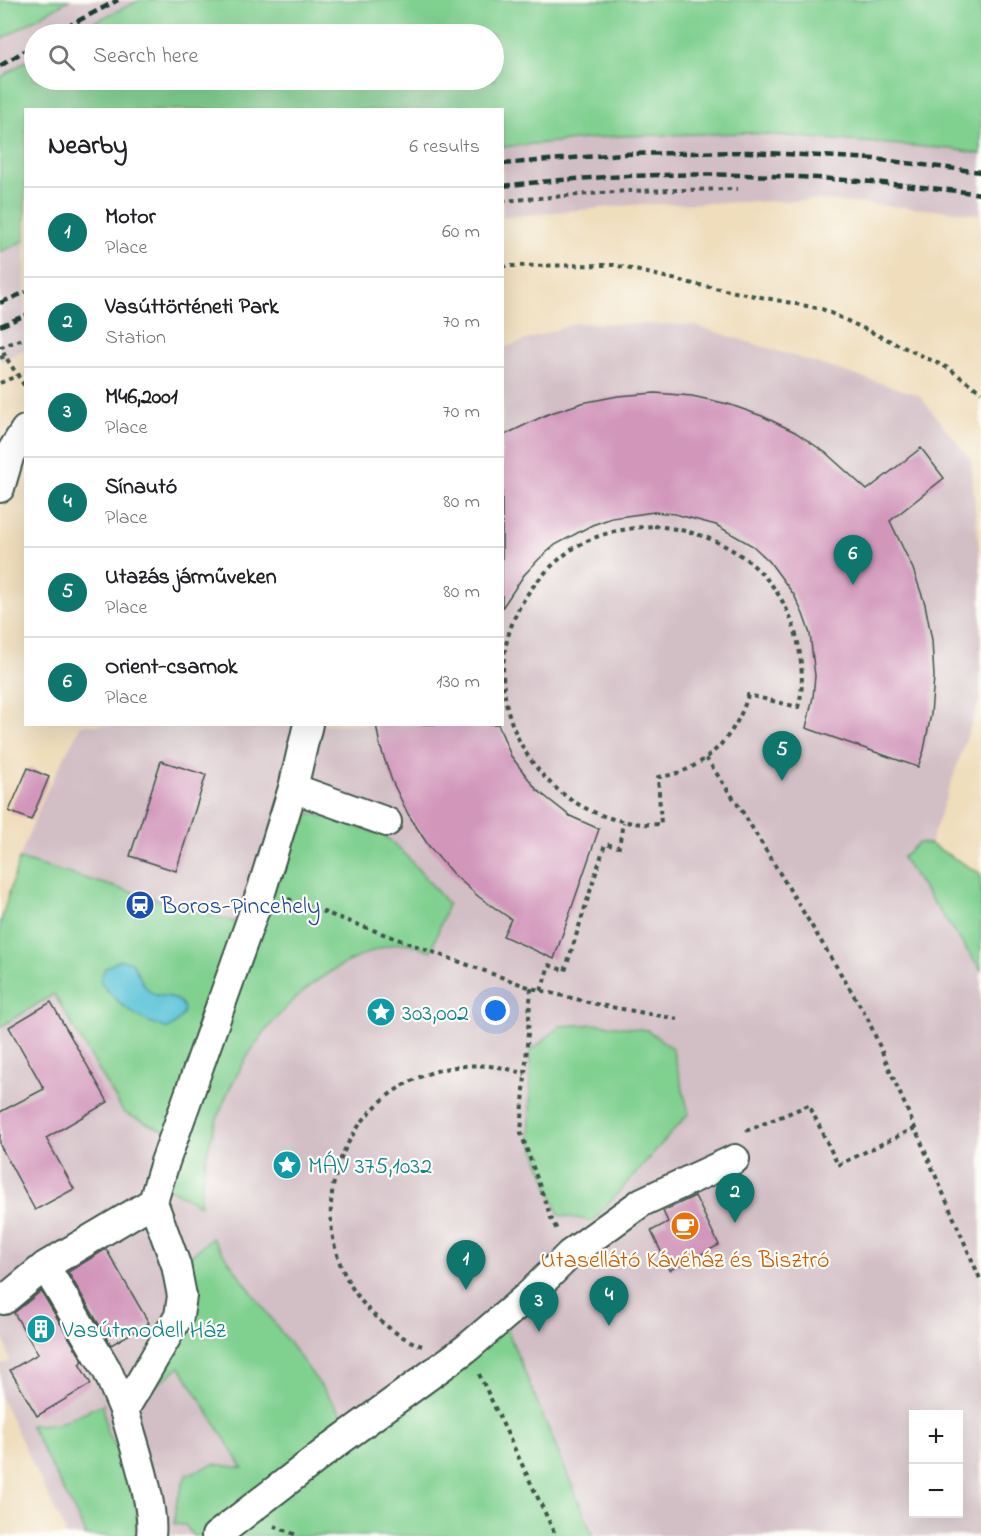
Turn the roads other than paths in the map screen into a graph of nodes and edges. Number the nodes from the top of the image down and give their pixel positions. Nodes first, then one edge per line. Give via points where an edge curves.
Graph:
1 (24, 432) edge
2 (0, 488) edge
3 (308, 726) edge
4 (293, 788) junction
5 (387, 822) dead end
6 (735, 1159) dead end
7 (153, 1202) junction
8 (45, 1266) junction
9 (4, 1300) dead end
10 (124, 1410) junction
11 (151, 1536) edge
12 (216, 1536) edge

1 - 2 lane via 10,454
3 - 4 lane
4 - 5 lane
4 - 7 lane
6 - 12 lane via 642,1202 570,1254 462,1352
7 - 8 lane
7 - 10 lane via 176,1265 182,1296 179,1316
8 - 9 lane
8 - 10 lane via 107,1370
10 - 11 lane via 148,1499

